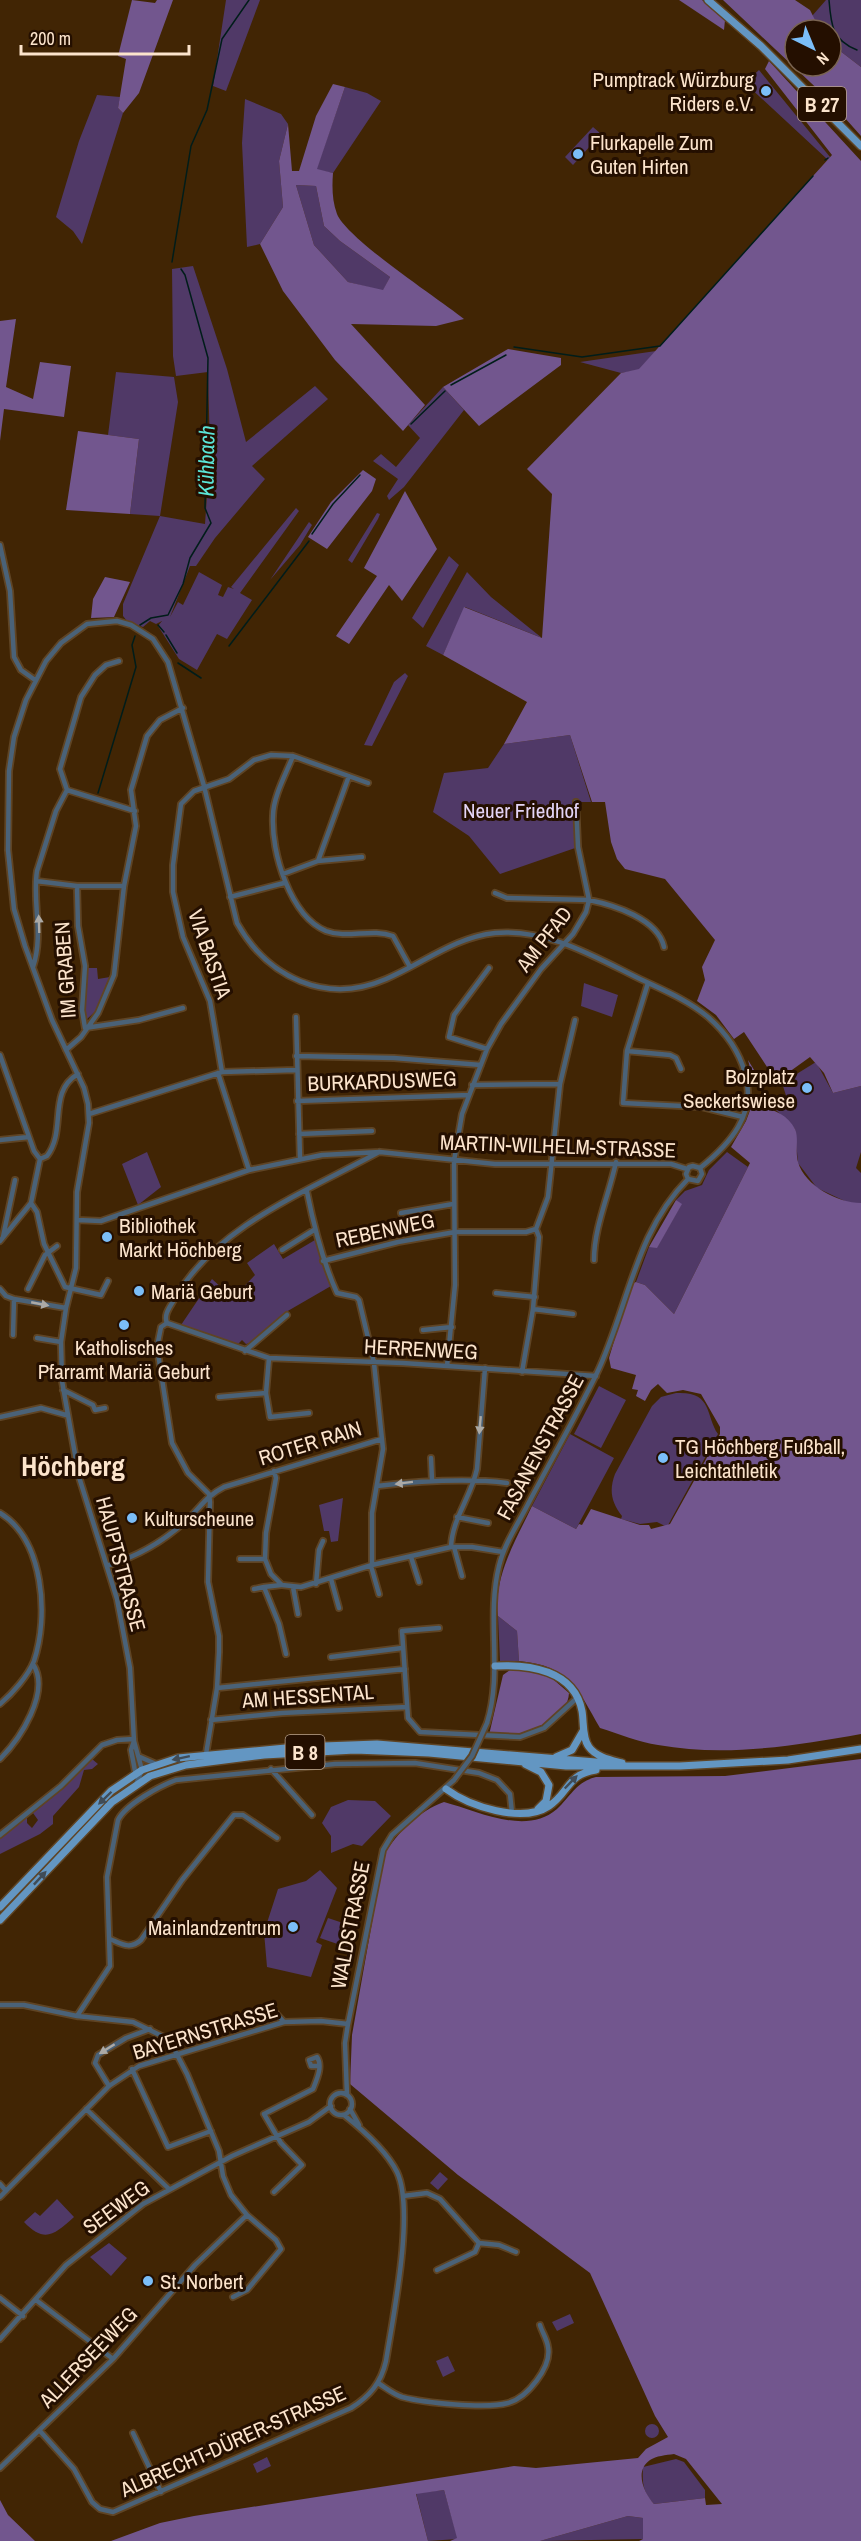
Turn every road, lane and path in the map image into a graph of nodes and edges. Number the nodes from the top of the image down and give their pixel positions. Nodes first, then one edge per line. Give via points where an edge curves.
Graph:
1 (708, 0) edge
2 (861, 146) edge
3 (0, 545) edge
4 (119, 661) dead end
5 (35, 680) junction
6 (183, 708) junction
7 (293, 756) junction
8 (349, 776) junction
9 (368, 783) dead end
10 (204, 786) junction
11 (67, 790) junction
12 (576, 802) dead end
13 (135, 811) junction
14 (362, 857) dead end
15 (318, 861) junction
16 (283, 874) junction
17 (36, 881) junction
18 (284, 883) junction
19 (77, 886) junction
20 (124, 886) junction
21 (495, 893) dead end
22 (230, 897) junction
23 (589, 900) junction
24 (566, 943) junction
25 (664, 947) dead end
26 (33, 967) junction
27 (410, 967) junction
28 (489, 968) dead end
29 (648, 983) junction
30 (183, 1008) dead end
31 (296, 1017) dead end
32 (574, 1020) dead end
33 (85, 1028) junction
34 (487, 1049) junction
35 (66, 1050) junction
36 (627, 1051) junction
37 (0, 1055) edge
38 (296, 1056) junction
39 (481, 1065) junction
40 (296, 1070) junction
41 (681, 1070) dead end
42 (220, 1073) junction
43 (78, 1074) junction
44 (560, 1084) junction
45 (472, 1085) junction
46 (469, 1095) junction
47 (297, 1101) junction
48 (89, 1114) junction
49 (743, 1117) junction
50 (372, 1131) dead end
51 (299, 1134) junction
52 (29, 1137) junction
53 (0, 1140) edge
54 (380, 1152) junction
55 (300, 1158) junction
56 (40, 1159) junction
57 (454, 1161) junction
58 (616, 1162) junction
59 (551, 1163) junction
60 (700, 1168) junction
61 (687, 1169) junction
62 (249, 1170) junction
63 (688, 1179) junction
64 (15, 1180) dead end
65 (307, 1192) junction
66 (32, 1203) junction
67 (453, 1204) junction
68 (400, 1213) dead end
69 (77, 1220) junction
70 (8, 1221) junction
71 (14, 1225) junction
72 (536, 1229) junction
73 (314, 1230) junction
74 (455, 1232) junction
75 (2, 1239) edge
76 (57, 1246) dead end
77 (282, 1250) dead end
78 (49, 1254) junction
79 (594, 1260) dead end
80 (323, 1261) junction
81 (108, 1281) dead end
82 (0, 1288) edge
83 (27, 1288) dead end
84 (72, 1290) junction
85 (496, 1293) dead end
86 (101, 1295) junction
87 (535, 1297) junction
88 (14, 1299) junction
89 (102, 1302) dead end
90 (66, 1308) junction
91 (533, 1309) junction
92 (573, 1314) dead end
93 (287, 1315) dead end
94 (166, 1323) junction
95 (452, 1328) junction
96 (423, 1330) dead end
97 (13, 1335) dead end
98 (37, 1338) dead end
99 (62, 1342) junction
100 (244, 1351) junction
101 (269, 1358) junction
102 (374, 1363) junction
103 (447, 1366) junction
104 (485, 1368) junction
105 (522, 1372) junction
106 (596, 1376) junction
107 (63, 1390) junction
108 (266, 1393) junction
109 (219, 1397) dead end
110 (105, 1408) dead end
111 (309, 1413) dead end
112 (66, 1415) junction
113 (0, 1417) edge
114 (382, 1439) junction
115 (431, 1458) dead end
116 (274, 1471) junction
117 (432, 1480) junction
118 (474, 1481) junction
119 (507, 1483) dead end
120 (377, 1486) junction
121 (209, 1494) junction
122 (0, 1513) edge
123 (457, 1518) junction
124 (488, 1523) dead end
125 (323, 1540) dead end
126 (453, 1547) junction
127 (503, 1552) junction
128 (411, 1557) junction
129 (240, 1559) dead end
130 (265, 1559) junction
131 (109, 1564) junction
132 (371, 1566) junction
133 (462, 1576) dead end
134 (331, 1579) junction
135 (419, 1582) dead end
136 (316, 1584) junction
137 (282, 1585) junction
138 (264, 1587) junction
139 (293, 1587) junction
140 (254, 1589) dead end
141 (379, 1594) dead end
142 (339, 1608) dead end
143 (298, 1614) dead end
144 (439, 1628) dead end
145 (402, 1648) junction
146 (286, 1654) dead end
147 (331, 1657) dead end
148 (33, 1664) junction
149 (495, 1666) junction
150 (405, 1669) junction
151 (217, 1688) junction
152 (577, 1698) junction
153 (0, 1704) edge
154 (407, 1707) junction
155 (211, 1720) junction
156 (584, 1729) junction
157 (134, 1740) junction
158 (478, 1745) joint
159 (861, 1749) edge
160 (206, 1754) junction
161 (139, 1756) junction
162 (554, 1758) junction
163 (0, 1759) edge
164 (517, 1762) junction
165 (156, 1764) junction
166 (615, 1766) junction
167 (630, 1766) junction
168 (271, 1769) junction
169 (140, 1776) junction
170 (446, 1789) junction
171 (534, 1812) junction
172 (512, 1813) junction
173 (312, 1815) dead end
174 (0, 1835) edge
175 (277, 1838) dead end
176 (0, 1907) edge
177 (0, 1920) edge
178 (110, 1939) junction
179 (0, 2005) edge
180 (269, 2006) dead end
181 (77, 2016) junction
182 (284, 2022) junction
183 (348, 2024) junction
184 (150, 2029) junction
185 (178, 2055) junction
186 (318, 2066) dead end
187 (132, 2069) junction
188 (345, 2077) junction
189 (109, 2086) junction
190 (337, 2094) junction
191 (347, 2095) junction
192 (331, 2106) junction
193 (86, 2109) junction
194 (351, 2109) junction
195 (334, 2112) junction
196 (344, 2115) junction
197 (317, 2117) junction
198 (360, 2128) junction
199 (211, 2131) junction
200 (276, 2135) junction
201 (222, 2163) junction
202 (0, 2184) edge
203 (169, 2189) junction
204 (6, 2191) junction
205 (274, 2192) dead end
206 (403, 2196) junction
207 (0, 2197) edge
208 (247, 2215) junction
209 (479, 2243) junction
210 (516, 2252) dead end
211 (437, 2270) dead end
212 (233, 2297) dead end
213 (0, 2298) edge
214 (36, 2300) junction
215 (22, 2316) junction
216 (540, 2325) dead end
217 (0, 2339) edge
218 (113, 2359) junction
219 (378, 2383) junction
220 (40, 2431) junction
221 (133, 2433) dead end
222 (0, 2468) edge
223 (161, 2492) junction

1 - 2 main road, B 27 via 781,65
3 - 5 street via 10,591 14,657 21,670
4 - 11 street via 106,665 95,675 81,697 60,769
5 - 6 street via 75,631 99,621 117,621 143,632 161,649
5 - 26 street via 12,753 8,842 15,909
6 - 10 street
6 - 13 street via 160,720 147,735 131,790
7 - 8 street
7 - 10 street via 261,757 229,779
7 - 16 street via 273,816
8 - 9 street
8 - 15 street
10 - 22 street
10 - 42 street, VIA BASTIA via 187,797 178,813 173,892 183,937 210,1001
11 - 13 street
11 - 17 street via 56,811
12 - 23 street, AM PFAD via 578,847
13 - 20 street via 136,826
14 - 15 street
15 - 16 street
16 - 18 street
17 - 19 street
26 -> 17 street via 39,929
18 - 22 street
18 - 27 street via 311,923 328,932 393,936
19 - 20 street
19 - 33 street, IM GRABEN via 85,966
20 - 33 street via 114,975 98,1013
21 - 23 street via 507,898
22 - 27 street via 237,923 255,951 297,982 333,989 360,988
23 - 24 street, AM PFAD via 581,923
23 - 25 street via 639,920 662,939
24 - 27 street via 526,934 495,933 458,943
24 - 29 street
24 - 34 street, AM PFAD via 514,1005
26 - 35 street
28 - 34 street, AM PFAD via 454,1015 449,1037
29 - 36 street
29 - 49 street via 700,1011 730,1042 748,1087
30 - 33 street
31 - 38 street
32 - 44 street
33 - 35 street, IM GRABEN
34 - 39 street, AM PFAD
35 - 43 street
36 - 41 street via 670,1055 676,1058
36 - 49 street via 623,1103 702,1107
37 - 52 street
38 - 39 street
38 - 40 street
39 - 45 street, AM PFAD
40 - 42 street
40 - 47 street
42 - 48 street
42 - 62 street, VIA BASTIA
43 - 48 street
43 - 56 street via 62,1090 53,1146
44 - 45 street
44 - 59 street
45 - 46 street, AM PFAD
46 - 47 street, BURKARDUSWEG
46 - 57 street, AM PFAD
47 - 51 street
48 - 69 street, HAUPTSTRASSE via 78,1182
49 - 60 street via 729,1144
50 - 51 street
51 - 55 street
52 - 53 street
52 - 56 street
54 - 55 street, MARTIN-WILHELM-STRASSE
54 - 57 street, MARTIN-WILHELM-STRASSE
54 - 65 street
55 - 62 street, MARTIN-WILHELM-STRASSE
56 - 66 street
57 - 59 street, MARTIN-WILHELM-STRASSE
57 - 67 street, AM PFAD
58 - 59 street, MARTIN-WILHELM-STRASSE
58 - 61 street, MARTIN-WILHELM-STRASSE via 678,1164
58 - 79 street via 594,1242
59 - 72 street via 545,1210
60 - 61 street
60 - 63 street via 698,1181
61 - 63 street
62 - 69 street, MARTIN-WILHELM-STRASSE via 112,1217
63 - 106 street, FASANENSTRASSE via 667,1203 636,1266
64 - 70 street
65 - 73 street
65 - 94 street via 214,1249 185,1282 167,1312
66 - 71 street
66 - 78 street
67 - 68 street
67 - 74 street, AM PFAD
69 - 84 street, HAUPTSTRASSE
70 - 71 street
70 - 75 street
71 - 75 street
72 - 74 street, REBENWEG
72 - 87 street via 539,1238
73 - 77 street
73 - 80 street
74 - 80 street, REBENWEG
74 - 95 street, AM PFAD
76 - 78 street
78 - 83 street
78 - 84 street via 65,1287
80 - 102 street, ROTER RAIN via 337,1293 359,1300
81 - 86 street
82 - 88 street
84 - 86 street
84 - 90 street, HAUPTSTRASSE
85 - 87 street
86 - 89 street
87 - 91 street
88 -> 90 street
88 - 97 street
90 - 99 street, HAUPTSTRASSE
91 - 92 street
91 - 105 street
93 - 100 street
94 - 100 street, HERRENWEG
94 - 121 street via 157,1347 172,1443 188,1473
95 - 96 street
95 - 103 street, AM PFAD
98 - 99 street
99 - 107 street, HAUPTSTRASSE
100 - 101 street, HERRENWEG
101 - 102 street, HERRENWEG
101 - 108 street
102 - 103 street, HERRENWEG
102 - 114 street, ROTER RAIN
103 - 104 street, HERRENWEG
104 - 105 street, HERRENWEG
104 -> 118 street
105 - 106 street, HERRENWEG
106 - 127 street, FASANENSTRASSE
107 - 110 street via 93,1405 95,1410
107 - 112 street, HAUPTSTRASSE
108 - 109 street
108 - 111 street via 270,1417
112 - 113 street via 40,1408
112 - 131 street, HAUPTSTRASSE via 79,1477
114 - 116 street, ROTER RAIN
114 - 120 street
115 - 117 street
116 - 121 street, ROTER RAIN
116 - 130 street
117 - 118 street
117 -> 120 street
118 - 119 street
118 - 123 street
120 - 132 street
121 - 131 street via 189,1518 158,1542
121 - 151 street via 208,1566 219,1636
122 - 148 street via 18,1529 27,1545 40,1588 40,1629
123 - 124 street
123 - 126 street
125 - 136 street
126 - 127 street
126 - 128 street
126 - 133 street
127 - 149 street, FASANENSTRASSE via 492,1602
128 - 132 street
128 - 135 street
129 - 130 street
130 - 137 street via 271,1574
131 - 157 street, HAUPTSTRASSE via 130,1668
132 - 134 street
132 - 141 street
134 - 136 street
134 - 142 street
136 - 139 street
137 - 138 street
137 - 139 street
138 - 140 street
138 - 146 street
139 - 143 street
144 - 145 street via 405,1629
145 - 147 street
145 - 150 street
148 - 153 street
148 - 163 street via 38,1677 35,1703 13,1747
149 - 152 main road via 541,1669 565,1682
149 - 158 street, FASANENSTRASSE, bridge via 493,1698
150 - 151 street
150 - 154 street
151 - 155 street
152 - 154 street via 544,1728 520,1737 420,1732 410,1724
152 - 156 main road
154 - 155 street, AM HESSENTAL
155 - 160 street
156 - 162 main road via 572,1750
156 - 167 main road via 592,1751
157 - 161 street, HAUPTSTRASSE
157 - 169 street, HAUPTSTRASSE via 131,1749
157 - 174 street via 102,1745 61,1786
158 - 170 street, WALDSTRASSE, bridge
159 - 167 main road, B 8 via 788,1760
160 - 162 main road, B 8 via 377,1744
160 -> 165 main road, B 8
161 - 165 street
161 - 169 street, HAUPTSTRASSE
162 - 166 main road, B 8 via 608,1762
164 - 166 main road, B 8
164 - 169 main road, B 8 via 406,1751 327,1751 203,1762
164 - 171 main road via 541,1772 547,1780 548,1796
165 - 169 main road, B 8
166 - 167 main road, B 8
171 -> 166 main road via 547,1808 578,1775
168 - 172 street via 400,1763 478,1773 506,1787
168 - 173 street
168 - 178 street via 176,1780 120,1816 107,1877
169 -> 176 main road, B 8 via 98,1804
177 -> 169 main road, B 8
170 - 172 main road via 464,1801
170 - 183 street, WALDSTRASSE via 402,1825 382,1850
171 - 172 main road
175 - 178 street via 243,1815 230,1817 141,1940 127,1947
178 - 181 street via 107,1975
179 - 181 street via 24,2005
180 - 182 street
181 - 184 street via 133,2022
182 - 183 street, BAYERNSTRASSE
182 - 185 street, BAYERNSTRASSE
183 - 188 street, WALDSTRASSE
184 - 185 street via 162,2036
184 -> 189 street via 139,2031 98,2055 95,2063
185 - 187 street, BAYERNSTRASSE
185 - 199 street
186 - 200 street via 320,2072 313,2089 264,2114
187 - 189 street, BAYERNSTRASSE
187 - 199 street via 168,2147
188 - 190 street, WALDSTRASSE
188 - 191 street, WALDSTRASSE
189 - 193 street, BAYERNSTRASSE
190 - 191 street
190 - 192 street
191 - 194 street
192 - 195 street
192 - 197 street, SEEWEG
193 - 203 street
193 - 204 street, BAYERNSTRASSE
194 - 196 street
194 - 198 street, ALBRECHT-DÜRER-STRASSE
195 - 196 street
195 - 197 street, SEEWEG
196 - 198 street, ALBRECHT-DÜRER-STRASSE
197 - 200 street, SEEWEG
198 - 206 street, ALBRECHT-DÜRER-STRASSE via 397,2172
199 - 201 street
200 - 201 street, SEEWEG
200 - 205 street via 302,2165
201 - 203 street, SEEWEG
201 - 208 street via 231,2195
202 - 204 street
203 - 214 street, SEEWEG via 143,2204 73,2259
204 - 207 street, BAYERNSTRASSE
206 - 209 street via 427,2193 440,2199
206 - 219 street, ALBRECHT-DÜRER-STRASSE via 404,2232 386,2361
208 - 212 street via 281,2249 247,2290
208 - 218 street, ALLERSEEWEG via 195,2265
209 - 210 street
209 - 211 street via 475,2252
213 - 215 street
214 - 215 street, SEEWEG
214 - 218 street
215 - 217 street, SEEWEG
216 - 219 street via 549,2348 545,2365 534,2384 510,2403 492,2406 408,2398
218 - 220 street, ALLERSEEWEG
219 - 223 street, ALBRECHT-DÜRER-STRASSE via 351,2408
220 - 222 street, ALLERSEEWEG
220 - 223 street, ALBRECHT-DÜRER-STRASSE via 70,2463 100,2509 116,2512
221 - 223 street

